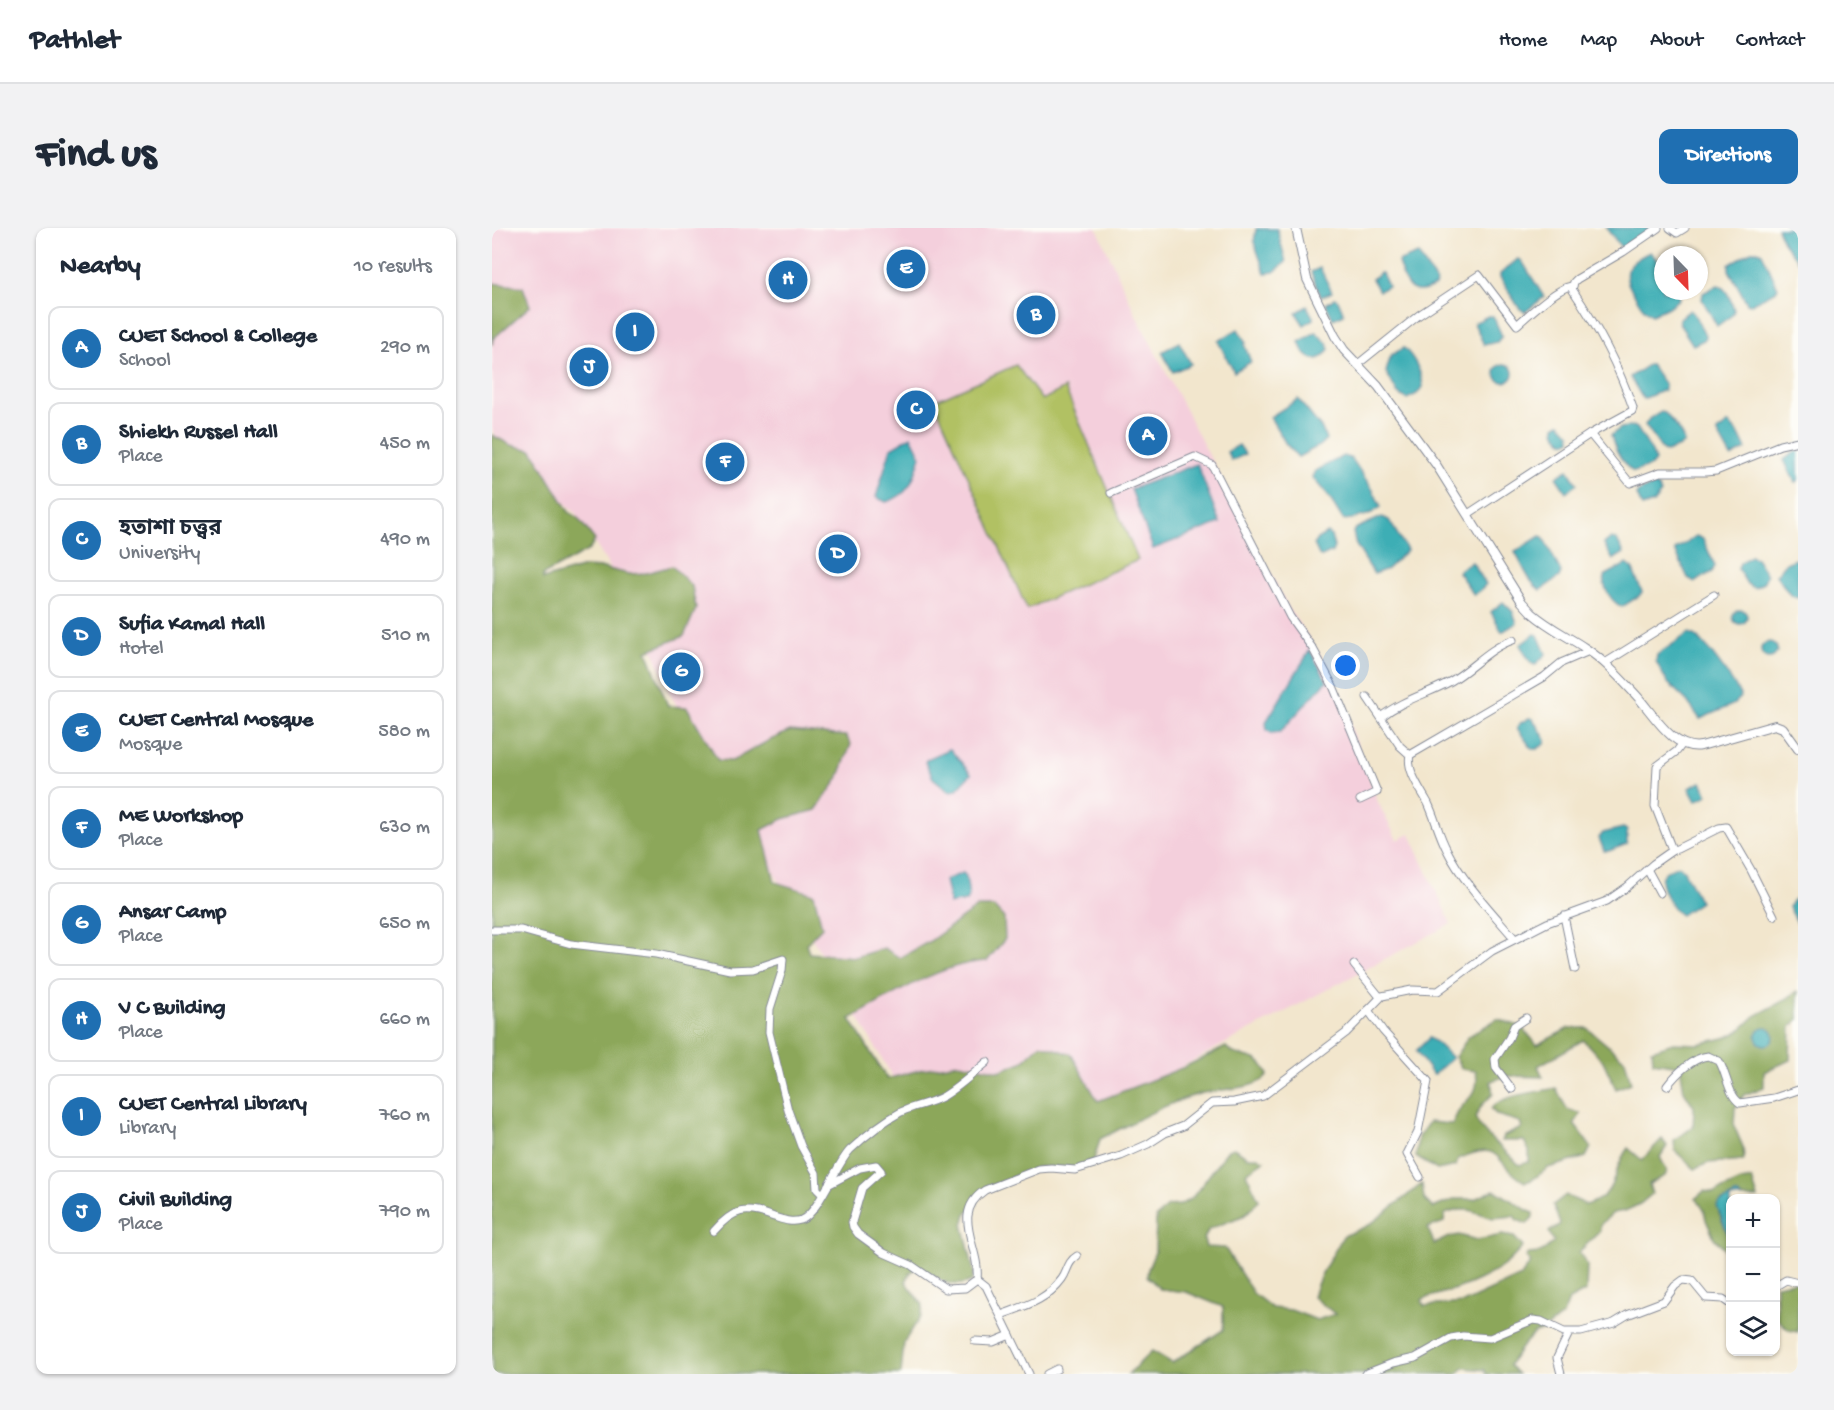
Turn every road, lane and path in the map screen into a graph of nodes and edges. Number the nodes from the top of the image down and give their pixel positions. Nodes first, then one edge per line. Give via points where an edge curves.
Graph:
1 (1296, 228) edge
2 (1658, 228) edge
3 (1670, 228) edge
4 (1685, 228) edge
5 (1573, 286) junction
6 (1358, 364) junction
7 (1590, 434) junction
8 (1798, 441) edge
9 (1111, 493) dead end
10 (1468, 514) junction
11 (1714, 596) dead end
12 (1513, 640) dead end
13 (1589, 651) junction
14 (1605, 663) junction
15 (1367, 697) dead end
16 (1381, 717) junction
17 (1682, 744) junction
18 (1798, 749) edge
19 (1410, 755) junction
20 (1360, 800) dead end
21 (1673, 850) junction
22 (1647, 869) junction
23 (1660, 893) dead end
24 (1564, 916) junction
25 (1774, 916) dead end
26 (492, 930) edge
27 (1515, 939) junction
28 (1354, 965) dead end
29 (1575, 969) dead end
30 (1380, 997) junction
31 (1368, 1010) junction
32 (1526, 1018) dead end
33 (987, 1062) dead end
34 (1667, 1086) dead end
35 (1512, 1089) dead end
36 (1798, 1090) edge
37 (1420, 1177) dead end
38 (828, 1185) junction
39 (822, 1194) junction
40 (714, 1231) dead end
41 (1077, 1256) dead end
42 (977, 1279) junction
43 (1798, 1283) edge
44 (1780, 1284) edge
45 (1728, 1302) edge
46 (1001, 1314) junction
47 (1569, 1333) junction
48 (1010, 1335) junction
49 (975, 1341) dead end
50 (1056, 1369) dead end
51 (1029, 1374) edge
52 (1047, 1374) edge
53 (1365, 1374) edge
54 (1561, 1374) edge

1 - 6 main road via 1310,286 1335,336
2 - 5 street via 1577,279
3 - 4 street via 1677,233
5 - 6 street via 1568,285 1550,297 1517,325 1479,275 1419,315
5 - 7 street via 1601,334 1633,408
6 - 10 main road via 1420,441
7 - 8 street via 1630,483 1660,472 1716,471
7 - 10 street
9 - 20 street via 1195,457 1212,465 1290,617 1334,686 1377,792
10 - 13 main road via 1522,602 1540,620
11 - 14 street
12 - 16 street via 1452,680 1393,707
13 - 14 main road
13 - 19 street via 1561,663 1544,677
14 - 17 main road
15 - 16 street
16 - 19 street
17 - 18 main road via 1701,746 1775,725 1783,728
17 - 21 street via 1657,766 1655,806
19 - 27 street via 1414,775 1446,850
21 - 22 street
21 - 25 street via 1726,827
22 - 23 street
22 - 24 street via 1606,901
24 - 27 street
24 - 29 street
26 - 39 street via 521,930 571,944 656,954 730,970 753,969 783,959 770,1009 769,1032 788,1110
27 - 30 street via 1438,991 1412,990
28 - 30 street
30 - 31 street
31 - 37 street via 1428,1081 1418,1132 1407,1154
31 - 42 street via 1346,1033 1263,1096 1212,1103 1183,1126 1132,1152 1075,1170 1039,1169 985,1190 978,1195 967,1227 977,1263
32 - 35 street via 1514,1026 1495,1059 1496,1068
33 - 38 street via 944,1096 903,1111 850,1150
34 - 36 street via 1692,1062 1708,1056 1719,1061 1731,1094 1740,1103
38 - 39 street
38 - 42 street via 860,1168 879,1167 878,1175 862,1188 852,1222 858,1234 946,1289 965,1288
39 - 40 street via 813,1212 802,1220 788,1222 767,1214 742,1212 731,1214
41 - 46 street via 1046,1296
42 - 46 street via 986,1286
43 - 44 street via 1786,1280
45 - 47 street via 1707,1298 1697,1284 1683,1280 1664,1301 1614,1323
46 - 48 street
47 - 53 street via 1533,1320 1490,1338 1451,1338 1415,1358
47 - 54 street via 1557,1358
48 - 49 street via 993,1342
48 - 51 street
50 - 52 street

